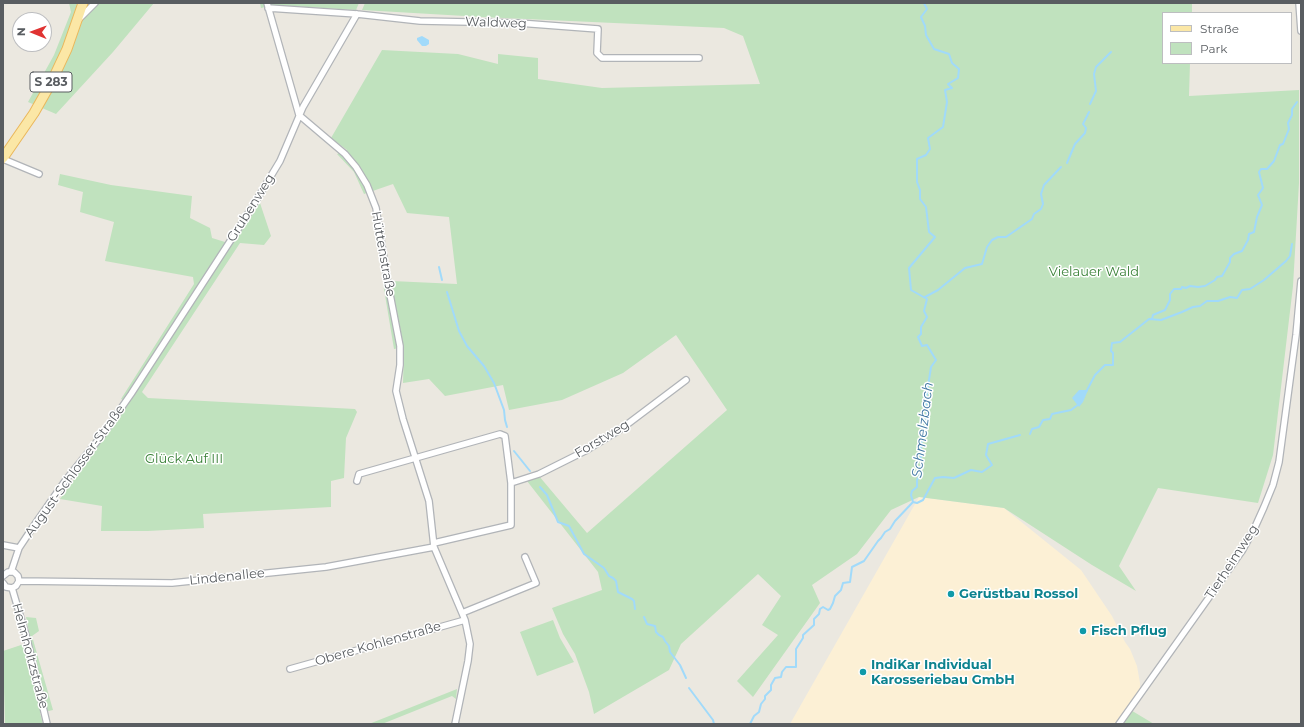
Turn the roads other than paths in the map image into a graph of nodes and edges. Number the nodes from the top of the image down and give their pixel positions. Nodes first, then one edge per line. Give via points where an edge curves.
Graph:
1 (83, 3) edge
2 (95, 3) edge
3 (1298, 3) edge
4 (267, 5) edge
5 (357, 14) junction
6 (78, 20) junction
7 (1301, 31) edge
8 (699, 58) dead end
9 (299, 115) junction
10 (3, 158) edge
11 (39, 174) dead end
12 (1301, 281) edge
13 (686, 380) dead end
14 (131, 394) joint
15 (415, 458) junction
16 (357, 481) dead end
17 (511, 482) junction
18 (3, 545) edge
19 (434, 545) junction
20 (19, 548) junction
21 (524, 557) dead end
22 (11, 572) junction
23 (3, 576) edge
24 (19, 581) junction
25 (3, 584) edge
26 (12, 588) junction
27 (462, 613) junction
28 (465, 620) junction
29 (290, 669) dead end
30 (47, 724) edge
31 (455, 724) edge
32 (1119, 724) edge

1 - 6 main road, S 283
2 - 6 street
3 - 7 street
4 - 5 street, Waldweg
4 - 9 street
5 - 8 street, Waldweg via 420,22 598,29 597,53 602,58
5 - 9 street, Grubenweg
6 - 10 main road, S 283 via 51,83
9 - 14 street, Grubenweg via 280,161
9 - 15 street, Hüttenstraße via 345,154 356,167 376,208 400,346 396,391
10 - 11 street
12 - 32 street, Tierheimweg via 1279,462 1269,496 1242,551
13 - 17 street, Forstweg via 621,429 585,451 539,474
14 - 20 street, August-Schlosser-Straße via 65,481
15 - 16 street via 359,474
15 - 17 street via 500,434 505,436
15 - 19 street via 429,501
17 - 19 street via 511,525
18 - 20 street
19 - 24 street, Lindenallee via 326,567 172,583
19 - 27 street
20 - 22 street, August-Schlosser-Straße
21 - 27 street via 536,583
22 - 23 street
22 - 24 street via 18,576
24 - 26 street
25 - 26 street
26 - 30 street, Helmholtzstraße via 28,639
27 - 28 street
28 - 29 street, Obere Kohlenstraße
28 - 31 street via 470,644

